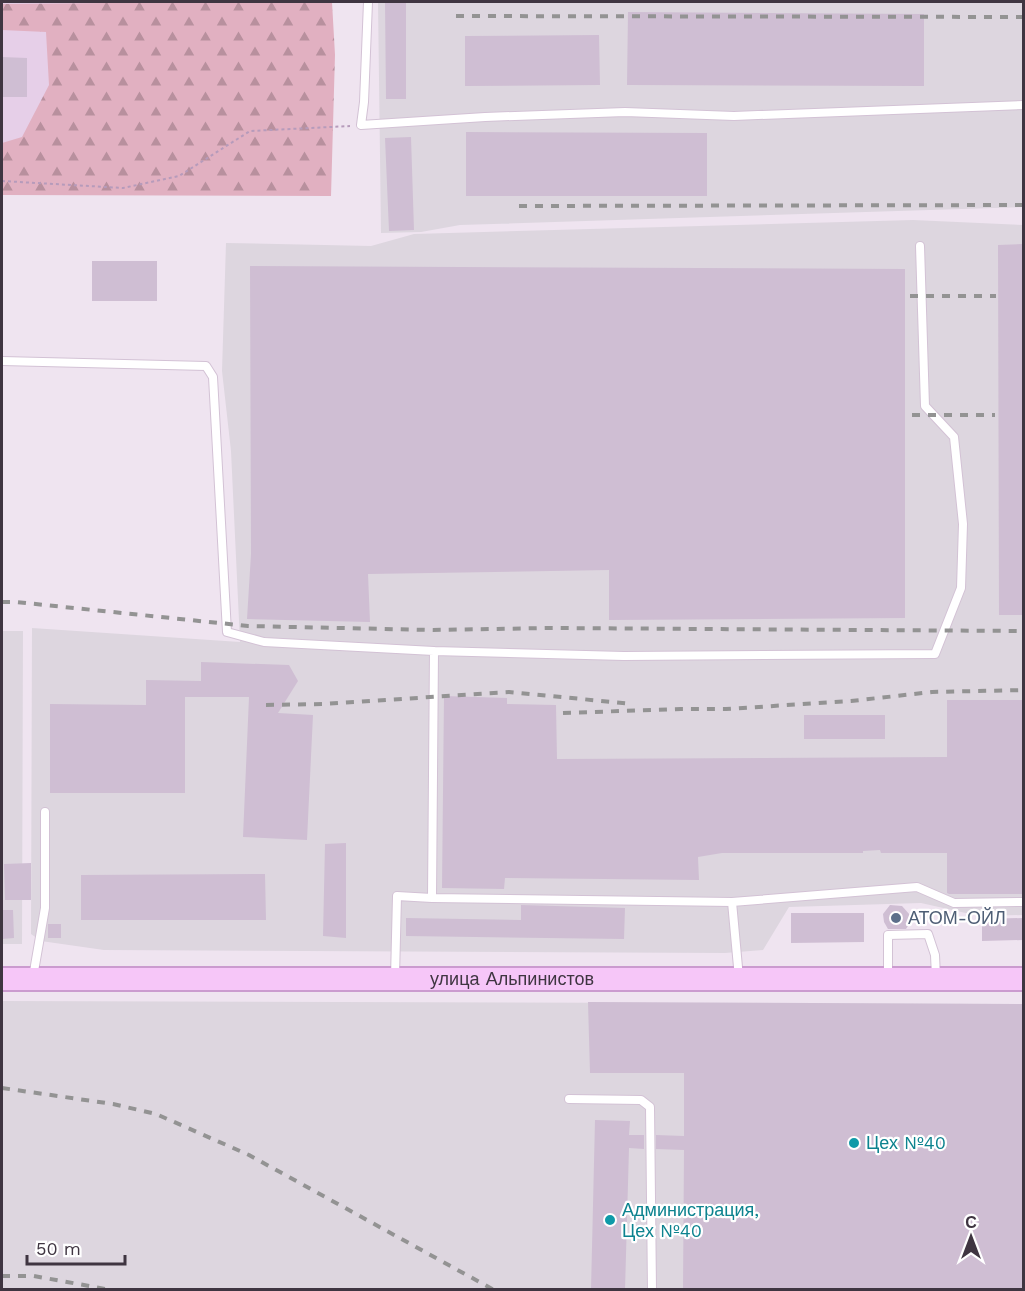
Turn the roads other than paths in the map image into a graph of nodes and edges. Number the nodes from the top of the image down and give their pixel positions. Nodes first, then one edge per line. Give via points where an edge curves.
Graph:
1 (368, 2) edge
2 (1023, 105) edge
3 (920, 246) dead end
4 (2, 361) edge
5 (434, 651) junction
6 (45, 812) dead end
7 (432, 898) junction
8 (732, 902) junction
9 (1023, 902) edge
10 (2, 979) edge
11 (33, 979) junction
12 (395, 979) junction
13 (740, 979) junction
14 (888, 979) junction
15 (936, 979) junction
16 (1023, 979) edge
17 (569, 1099) dead end
18 (652, 1290) edge

1 - 2 lane via 361,125 625,112 734,116
3 - 5 lane via 925,406 954,437 963,524 962,588 935,654 624,656
4 - 5 lane via 206,366 213,377 227,632 264,642
5 - 7 lane
6 - 11 lane via 45,908
7 - 8 lane
7 - 12 lane via 397,896
8 - 9 lane via 917,887 954,903
8 - 13 lane
10 - 11 main road, улица Альпинистов
11 - 12 main road, улица Альпинистов
12 - 13 main road, улица Альпинистов
13 - 14 main road, улица Альпинистов
14 - 15 main road, улица Альпинистов
14 - 15 lane via 888,935 928,934 935,955
15 - 16 main road, улица Альпинистов
17 - 18 lane via 641,1100 650,1107

